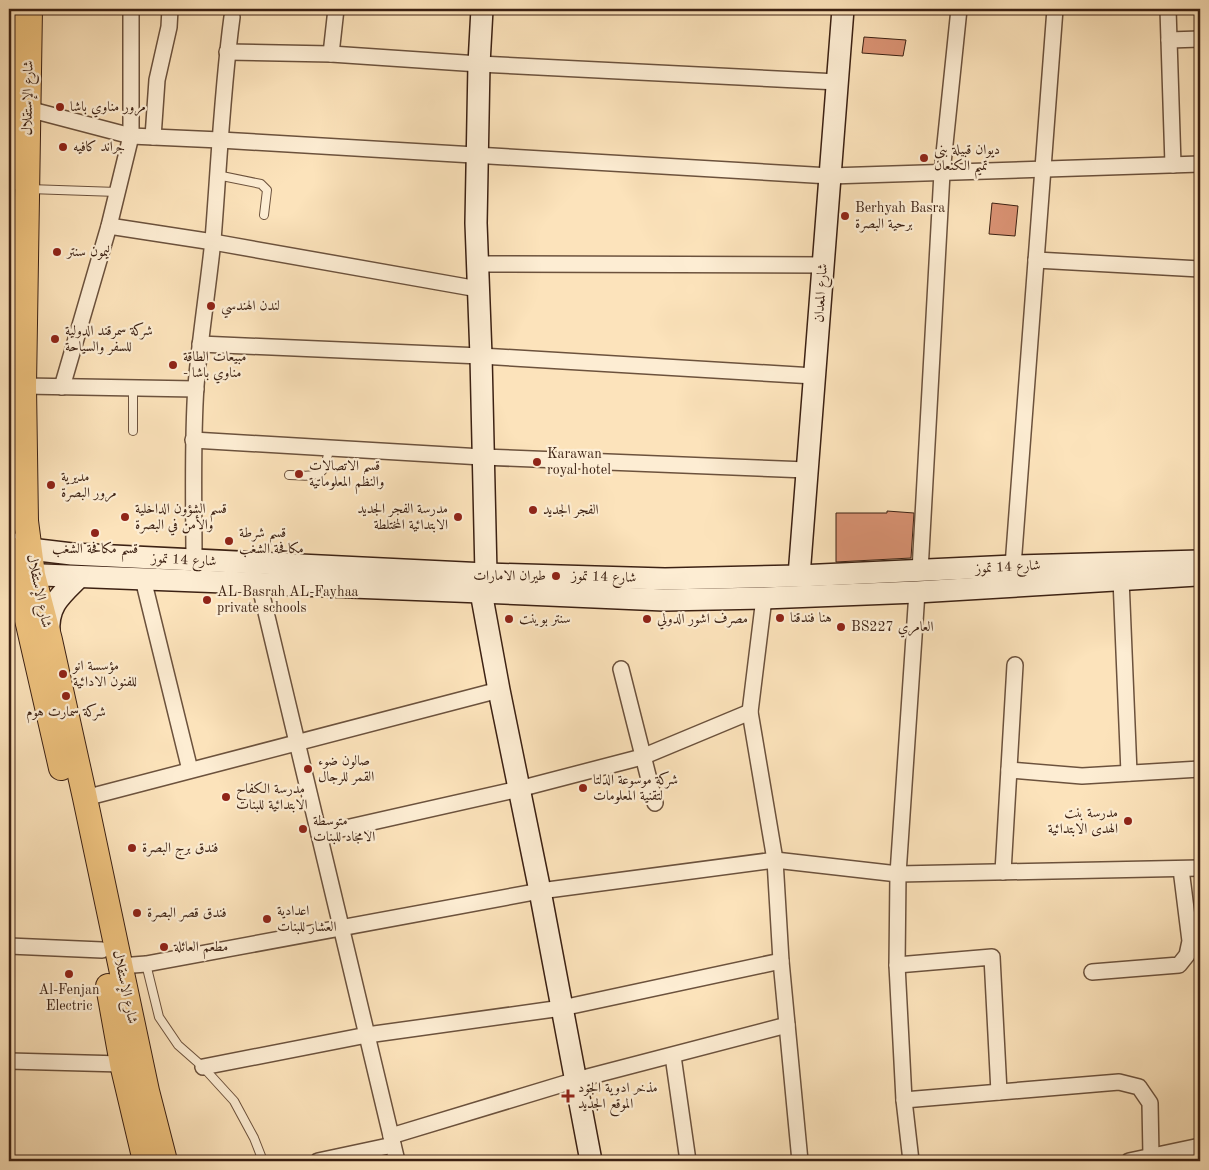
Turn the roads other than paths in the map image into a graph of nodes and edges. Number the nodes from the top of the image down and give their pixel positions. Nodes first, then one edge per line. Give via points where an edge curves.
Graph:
1 (13, 9) edge
2 (30, 9) edge
3 (131, 9) edge
4 (170, 9) edge
5 (336, 9) edge
6 (482, 9) edge
7 (844, 9) edge
8 (959, 9) edge
9 (1055, 9) edge
10 (1168, 9) edge
11 (232, 17) dead end
12 (1200, 39) edge
13 (1169, 40) junction
14 (227, 52) junction
15 (331, 54) junction
16 (479, 64) junction
17 (838, 82) junction
18 (16, 101) edge
19 (130, 136) junction
20 (153, 137) junction
21 (220, 140) junction
22 (477, 156) junction
23 (1200, 164) edge
24 (1173, 165) junction
25 (1043, 168) junction
26 (942, 172) junction
27 (218, 175) junction
28 (830, 176) junction
29 (18, 184) edge
30 (117, 192) junction
31 (264, 215) dead end
32 (109, 226) junction
33 (212, 242) junction
34 (1036, 260) junction
35 (477, 264) junction
36 (823, 265) junction
37 (1200, 269) edge
38 (478, 289) junction
39 (200, 344) junction
40 (481, 356) junction
41 (814, 376) junction
42 (24, 386) junction
43 (62, 387) junction
44 (133, 388) junction
45 (196, 389) junction
46 (133, 431) dead end
47 (193, 440) junction
48 (329, 448) junction
49 (482, 457) junction
50 (807, 470) junction
51 (289, 475) dead end
52 (16, 546) edge
53 (1200, 557) edge
54 (194, 560) junction
55 (1200, 562) edge
56 (1013, 566) junction
57 (920, 571) junction
58 (1190, 572) edge
59 (799, 576) junction
60 (79, 577) junction
61 (143, 579) junction
62 (16, 580) edge
63 (1120, 580) junction
64 (259, 583) junction
65 (483, 583) junction
66 (917, 592) junction
67 (764, 598) junction
68 (50, 640) junction
69 (1015, 665) dead end
70 (621, 669) dead end
71 (500, 690) junction
72 (750, 712) junction
73 (297, 743) junction
74 (642, 757) junction
75 (1200, 769) edge
76 (190, 770) junction
77 (1009, 770) junction
78 (1129, 772) junction
79 (519, 789) junction
80 (85, 798) junction
81 (655, 803) dead end
82 (319, 834) junction
83 (775, 860) junction
84 (1200, 868) edge
85 (1181, 869) junction
86 (1003, 872) junction
87 (898, 874) junction
88 (540, 891) junction
89 (341, 928) junction
90 (9, 946) edge
91 (102, 950) junction
92 (781, 961) junction
93 (146, 964) junction
94 (898, 964) junction
95 (120, 966) junction
96 (1092, 972) dead end
97 (562, 1008) junction
98 (786, 1025) junction
99 (366, 1035) junction
100 (673, 1056) junction
101 (9, 1061) edge
102 (122, 1064) junction
103 (203, 1067) junction
104 (576, 1080) junction
105 (999, 1092) junction
106 (904, 1100) junction
107 (392, 1141) junction
108 (1200, 1146) edge
109 (1151, 1156) junction
110 (145, 1161) edge
111 (164, 1161) edge
112 (263, 1161) edge
113 (318, 1161) edge
114 (397, 1161) edge
115 (590, 1161) edge
116 (688, 1161) edge
117 (800, 1161) edge
118 (911, 1161) edge
119 (1130, 1161) edge

1 - 18 main road, شارع الإستقلال
2 - 18 main road, شارع الإستقلال
3 - 19 street
4 - 20 street via 157,80
5 - 15 street
6 - 16 main road
7 - 17 main road, شارع المعدان
8 - 26 street
9 - 25 street
10 - 13 street
11 - 14 street
12 - 13 street
13 - 24 street
14 - 15 street
14 - 21 street
15 - 16 street
16 - 17 street
16 - 22 main road
17 - 28 main road, شارع المعدان
18 - 19 street
18 - 29 main road, شارع الإستقلال
19 - 20 street
19 - 30 street
20 - 21 street
21 - 22 street
21 - 27 street
22 - 28 street
22 - 35 main road
23 - 24 street
24 - 25 street
25 - 26 street
25 - 34 street
26 - 28 street
26 - 57 street
27 - 31 lane via 261,184 268,190
27 - 33 street
28 - 36 main road, شارع المعدان
29 - 30 lane
29 - 42 main road, شارع الإستقلال
30 - 32 street
32 - 33 street
32 - 43 street
33 - 38 street
33 - 39 street
34 - 37 street
34 - 56 street
35 - 36 street
35 - 38 main road
36 - 41 main road, شارع المعدان
38 - 40 main road
39 - 40 street
39 - 45 street
40 - 41 street
40 - 49 main road
41 - 50 main road, شارع المعدان
42 - 43 street
42 - 52 main road, شارع الإستقلال via 26,521
43 - 44 street
44 - 45 street
44 - 46 lane
45 - 47 street
47 - 48 street
47 - 54 street
48 - 49 street
48 - 51 lane via 325,468 321,472 314,476
49 - 50 street
49 - 65 main road
50 - 59 main road, شارع المعدان
52 - 54 main road, شارع 14 تموز via 72,554
52 - 62 main road, شارع الإستقلال
53 - 58 main road
54 - 65 main road, شارع 14 تموز
55 - 58 main road, شارع 14 تموز
56 - 57 main road, شارع 14 تموز
56 - 58 main road, شارع 14 تموز
57 - 59 main road, شارع 14 تموز
58 - 63 main road, شارع 14 تموز
59 - 65 main road, شارع 14 تموز
60 - 61 main road, شارع 14 تموز
60 - 62 main road, شارع 14 تموز
60 - 68 main road via 53,606
61 - 64 main road, شارع 14 تموز
61 - 76 street
62 - 68 main road, شارع الإستقلال
62 - 91 main road, شارع الإستقلال
63 - 66 main road, شارع 14 تموز
63 - 78 street
64 - 65 main road, شارع 14 تموز
64 - 73 street
65 - 67 main road, شارع 14 تموز via 664,600
65 - 71 main road
66 - 67 main road, شارع 14 تموز
66 - 87 street
67 - 72 street
68 - 80 main road, شارع الإستقلال
69 - 77 street
70 - 74 street
71 - 73 street
71 - 79 main road
72 - 74 street
72 - 83 street
73 - 76 street
73 - 82 street
74 - 79 street
74 - 81 street
75 - 78 street
76 - 80 street
77 - 78 street via 1082,776
77 - 86 street
79 - 82 street
79 - 88 main road
80 - 95 main road, شارع الإستقلال
82 - 89 street
83 - 87 street
83 - 88 street
83 - 92 street
84 - 85 street
85 - 86 street
85 - 96 street via 1190,941 1187,955 1179,965
86 - 87 street
87 - 94 street
88 - 89 street
88 - 97 main road
89 - 93 street
89 - 99 street
90 - 91 street
91 - 102 main road, شارع الإستقلال
92 - 97 street
92 - 98 street
93 - 95 street
93 - 103 lane via 159,1016 178,1045
94 - 105 street via 992,957
94 - 106 street
95 - 111 main road, شارع الإستقلال
97 - 99 street
97 - 104 main road
98 - 100 street
98 - 117 street
99 - 103 street
99 - 107 street
100 - 104 street
100 - 116 street
101 - 102 street
102 - 110 main road, شارع الإستقلال
103 - 112 lane via 234,1100
104 - 107 street
104 - 115 main road
105 - 106 street
105 - 109 street via 1119,1082 1139,1087 1150,1103
106 - 118 street
107 - 113 street
107 - 114 street
108 - 109 street
109 - 119 street

